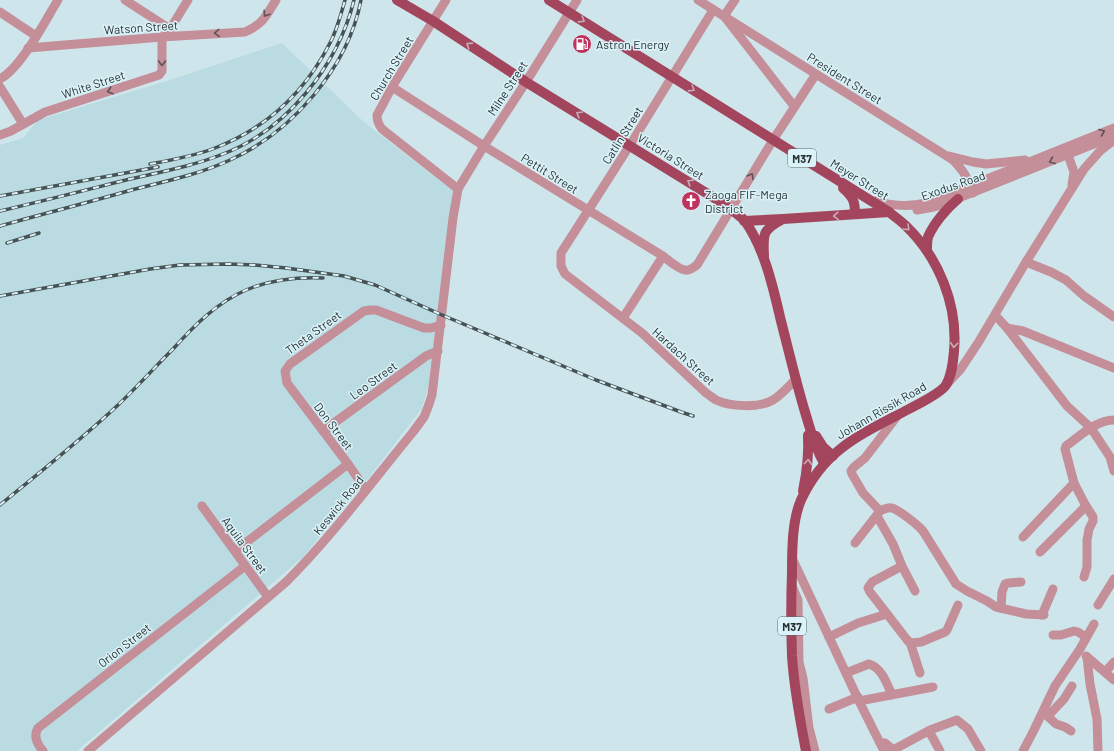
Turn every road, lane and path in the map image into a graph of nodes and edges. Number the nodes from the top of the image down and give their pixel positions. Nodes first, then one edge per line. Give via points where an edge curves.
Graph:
1 (58, 0) edge
2 (125, 0) edge
3 (188, 0) edge
4 (276, 0) edge
5 (397, 0) edge
6 (446, 0) edge
7 (549, 0) edge
8 (577, 0) edge
9 (698, 0) edge
10 (735, 0) edge
11 (713, 10) junction
12 (0, 12) edge
13 (569, 12) junction
14 (724, 16) junction
15 (433, 21) junction
16 (170, 29) junction
17 (36, 36) junction
18 (162, 37) junction
19 (28, 48) junction
20 (816, 74) junction
21 (672, 77) junction
22 (0, 79) edge
23 (526, 82) junction
24 (0, 87) edge
25 (392, 87) junction
26 (794, 106) junction
27 (23, 124) junction
28 (1114, 128) edge
29 (0, 135) edge
30 (1114, 136) edge
31 (772, 140) junction
32 (1114, 140) edge
33 (630, 145) junction
34 (484, 146) junction
35 (1067, 151) junction
36 (943, 154) junction
37 (1034, 160) junction
38 (834, 177) junction
39 (458, 189) junction
40 (971, 189) junction
41 (1071, 190) junction
42 (958, 198) junction
43 (869, 199) junction
44 (588, 210) junction
45 (730, 210) junction
46 (889, 212) junction
47 (855, 214) junction
48 (783, 219) junction
49 (744, 220) junction
50 (927, 250) junction
51 (663, 256) junction
52 (764, 258) junction
53 (1026, 262) junction
54 (565, 274) joint
55 (995, 315) junction
56 (1114, 316) edge
57 (623, 318) junction
58 (441, 325) junction
59 (1007, 328) junction
60 (438, 351) junction
61 (1114, 368) edge
62 (285, 376) joint
63 (796, 379) junction
64 (946, 385) junction
65 (898, 415) junction
66 (1114, 420) edge
67 (809, 423) junction
68 (1091, 428) junction
69 (323, 431) junction
70 (833, 456) junction
71 (824, 463) junction
72 (348, 464) junction
73 (1114, 471) edge
74 (1074, 483) junction
75 (366, 490) junction
76 (801, 501) junction
77 (202, 506) dead end
78 (1086, 506) junction
79 (878, 513) junction
80 (1023, 537) dead end
81 (855, 543) dead end
82 (234, 550) junction
83 (1040, 552) dead end
84 (792, 558) junction
85 (246, 566) junction
86 (902, 566) junction
87 (1084, 577) dead end
88 (1114, 579) edge
89 (1021, 582) dead end
90 (792, 586) junction
91 (1053, 589) dead end
92 (915, 591) dead end
93 (268, 597) junction
94 (958, 605) dead end
95 (1098, 605) dead end
96 (1001, 608) junction
97 (887, 614) junction
98 (1094, 624) dead end
99 (1052, 635) dead end
100 (829, 637) junction
101 (1086, 638) junction
102 (910, 642) junction
103 (1080, 649) junction
104 (1087, 657) junction
105 (1114, 662) edge
106 (1105, 672) junction
107 (846, 673) junction
108 (920, 673) dead end
109 (1114, 680) edge
110 (1072, 686) dead end
111 (933, 687) dead end
112 (892, 695) junction
113 (859, 699) junction
114 (829, 709) dead end
115 (1045, 714) junction
116 (928, 731) junction
117 (1071, 731) dead end
118 (882, 747) edge
119 (43, 751) edge
120 (88, 751) edge
121 (806, 751) edge
122 (815, 751) edge
123 (940, 751) edge
124 (981, 751) edge
125 (1023, 751) edge
126 (1098, 751) edge

1 - 17 street
2 - 16 street
3 - 16 street
4 -> 18 street, Watson Street via 262,22 245,32
5 - 15 main road, Victoria Street
6 - 15 street, Church Street
7 - 13 main road, Meyer Street / M37
8 - 13 street, Milne Street
9 - 11 street, President Street
10 - 14 street
11 - 14 street, President Street
11 - 21 street, Catlin Street
12 - 17 street
13 -> 21 main road, Meyer Street / M37
13 - 23 street, Milne Street
14 - 20 street, President Street
14 - 26 street
23 -> 15 main road, Victoria Street
15 - 25 street, Church Street
16 - 18 street
17 - 19 street
18 - 19 street, Watson Street
18 -> 27 street, White Street via 162,71 159,75 45,112
19 - 22 street via 15,67
20 - 26 street
20 - 36 street, President Street
21 -> 31 main road, Meyer Street / M37
21 - 33 street, Catlin Street
33 -> 23 main road, Victoria Street
23 - 34 street, Milne Street
24 - 27 street
25 - 34 street, Pettit Street
25 - 39 street, Church Street via 377,114 378,124
26 - 31 street
27 - 29 street, White Street
35 -> 28 street, Exodus Road
30 - 35 street, Exodus Road
31 - 38 main road, Meyer Street / M37
45 -> 31 street
32 - 41 street, Johann Rissik Road via 1100,151
33 - 44 street, Catlin Street
45 -> 33 main road, Victoria Street
34 - 39 street, Milne Street
34 - 44 street, Pettit Street
35 - 37 street, Exodus Road
35 -> 40 street, Exodus Road
35 - 41 street, Johann Rissik Road via 1074,172
36 - 37 street via 986,164
36 - 40 street, President Street via 960,167
37 - 40 street, Exodus Road via 1010,168
38 - 43 main road, Meyer Street / M37
38 - 47 main road via 852,198
39 - 58 street, Keswick Road
40 - 42 street, Exodus Road
40 - 43 street, Exodus Road via 906,206 892,206
41 - 53 street, Johann Rissik Road
42 - 46 street, Exodus Road via 934,208
42 - 50 main road via 945,210 928,237
43 - 46 main road, Meyer Street / M37
44 - 51 street, Pettit Street
44 - 54 street, Catlin Street via 562,253 560,266
45 - 49 main road, Victoria Street
45 - 51 street, Pettit Street via 697,265 686,271
46 - 47 main road, Exodus Road
46 -> 50 main road, Meyer Street / M37 via 906,226
47 -> 48 main road, Exodus Road
48 - 49 main road, Exodus Road
48 - 52 main road via 766,231
49 - 52 main road, Victoria Street
50 -> 64 main road, Meyer Street / M37 via 943,281 954,320 952,370
51 - 57 street
52 - 63 main road, Victoria Street
53 - 55 street, Johann Rissik Road
53 - 56 street via 1066,280
54 - 57 street, Hardach Street
55 - 59 street
55 - 64 street, Johann Rissik Road via 960,370
57 - 63 street, Hardach Street via 706,393 727,404 764,405 774,400
58 - 60 street, Keswick Road
58 - 62 street, Theta Street via 424,328 376,310 367,310 290,364 284,371
59 - 61 street via 1023,331
59 - 68 street via 1067,406
60 - 69 street, Leo Street via 426,356
60 - 75 street, Keswick Road via 432,395 424,417
62 - 69 street, Don Street via 287,383
63 - 67 main road, Victoria Street
64 - 65 main road, Johann Rissik Road / M37 via 929,399
65 - 70 main road, Johann Rissik Road / M37 via 852,440
65 - 79 street via 852,471 863,493
66 - 68 street
67 - 70 main road, Victoria Street via 823,447
67 - 71 main road, Victoria Street via 814,445
76 -> 67 main road via 807,474
68 - 73 street via 1110,457
68 - 74 street via 1065,448
69 - 72 street, Don Street
70 - 71 main road, Johann Rissik Road / M37
71 - 76 main road, Johann Rissik Road / M37
72 - 75 street, Don Street
72 - 82 street
74 - 78 street
74 - 80 street
75 - 93 street, Keswick Road via 304,564
76 - 84 main road, Johann Rissik Road / M37 via 793,535
77 - 82 street, Aquila Street
78 - 83 street
78 - 87 street via 1093,521 1087,540 1087,567
79 - 81 street
79 - 86 street
79 - 96 street via 884,508 893,508 920,527 956,584
82 - 85 street, Aquila Street
84 - 90 main road, Johann Rissik Road / M37
84 - 100 street
85 - 93 street, Aquila Street
85 - 119 street, Orion Street via 38,728 35,732 36,739
86 - 92 street
86 - 97 street via 872,582 868,588
88 - 95 street
89 - 96 street via 1005,584
90 - 121 main road, Johann Rissik Road / M37 via 792,655
90 - 122 street via 798,600 799,662
91 - 96 street via 1043,615
93 - 120 street, Keswick Road
94 - 102 street via 948,630 921,642
97 - 100 street via 858,623
97 - 102 street
98 - 101 street
99 - 101 street via 1078,632
100 - 107 street
101 - 103 street
102 - 108 street
103 - 104 street
103 - 115 street via 1055,686
104 - 106 street
104 - 126 street via 1097,719
105 - 106 street
106 - 109 street
107 - 112 street via 872,665 885,680
107 - 113 street
110 - 115 street via 1064,699
111 - 112 street
112 - 113 street
113 - 114 street
113 - 118 street
115 - 117 street via 1056,724
115 - 125 street
116 - 118 street via 895,749 885,743
116 - 123 street
116 - 124 street via 957,720 968,729

